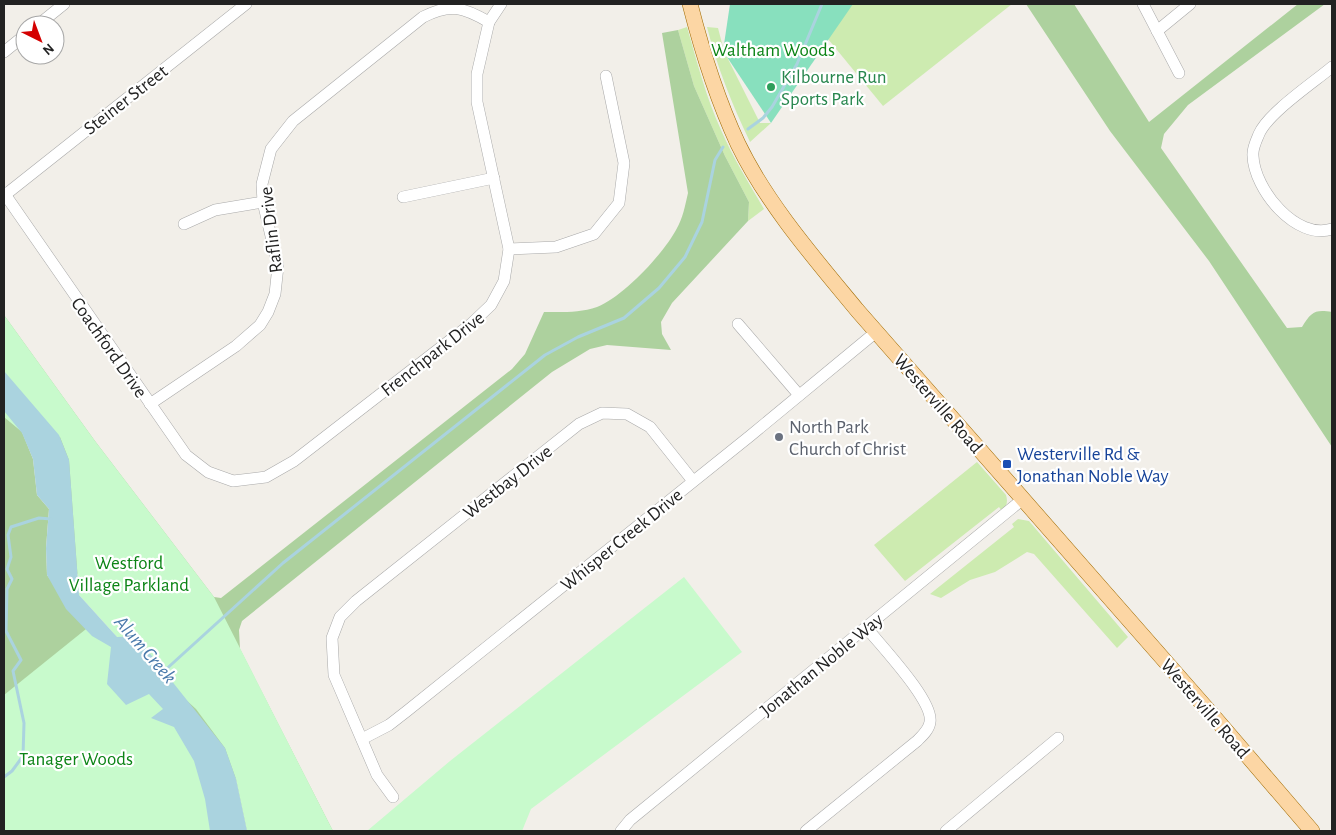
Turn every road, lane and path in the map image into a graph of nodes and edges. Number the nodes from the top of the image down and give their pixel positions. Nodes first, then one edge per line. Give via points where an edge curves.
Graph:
1 (64, 4) edge
2 (246, 4) edge
3 (501, 4) edge
4 (690, 4) edge
5 (1143, 4) edge
6 (1190, 4) edge
7 (50, 15) edge
8 (489, 22) junction
9 (1157, 31) junction
10 (15, 43) edge
11 (4, 52) edge
12 (1332, 67) edge
13 (1179, 73) dead end
14 (606, 76) dead end
15 (494, 178) junction
16 (4, 194) edge
17 (403, 197) dead end
18 (263, 202) junction
19 (184, 224) dead end
20 (1332, 229) edge
21 (509, 249) junction
22 (738, 324) dead end
23 (876, 332) junction
24 (799, 395) junction
25 (150, 404) junction
26 (233, 481) joint
27 (693, 481) junction
28 (1023, 499) junction
29 (866, 627) junction
30 (1058, 738) dead end
31 (362, 739) junction
32 (393, 797) dead end
33 (621, 831) edge
34 (806, 831) edge
35 (946, 831) edge
36 (1312, 831) edge

1 - 7 street
2 - 16 street, Steiner Street
3 - 8 street, Frenchpark Drive
4 - 23 main road, Westerville Road via 715,87 738,144 767,193 811,254
5 - 9 street
6 - 9 street
8 - 15 street, Frenchpark Drive via 477,74 478,102
8 - 18 street, Raflin Drive via 472,12 453,8 437,9 423,17 294,121 271,149 262,184
9 - 13 street
10 - 11 street
12 - 20 street via 1270,117 1253,149 1254,166 1274,204 1299,225 1311,229
14 - 21 street via 624,163 619,203 594,234 556,247
15 - 17 street
15 - 21 street, Frenchpark Drive
16 - 25 street, Coachford Drive
18 - 19 street via 215,210
18 - 25 street, Raflin Drive via 278,266 275,294 268,312 260,325 236,346
21 - 26 street, Frenchpark Drive via 504,281 491,305 471,324 294,461 266,476
22 - 24 street
23 - 24 street, Whisper Creek Drive
23 - 28 main road, Westerville Road
24 - 27 street, Whisper Creek Drive
25 - 26 street, Coachford Drive via 186,455 208,472
27 - 31 street, Whisper Creek Drive via 407,711
27 - 31 street, Westbay Drive via 650,427 627,414 602,413 579,424 356,601 340,618 332,638 334,676
28 - 29 street, Jonathan Noble Way
28 - 36 main road, Westerville Road
29 - 33 street, Jonathan Noble Way via 630,820
29 - 34 street via 921,695 930,722 917,741
30 - 35 street
31 - 32 street via 377,775

